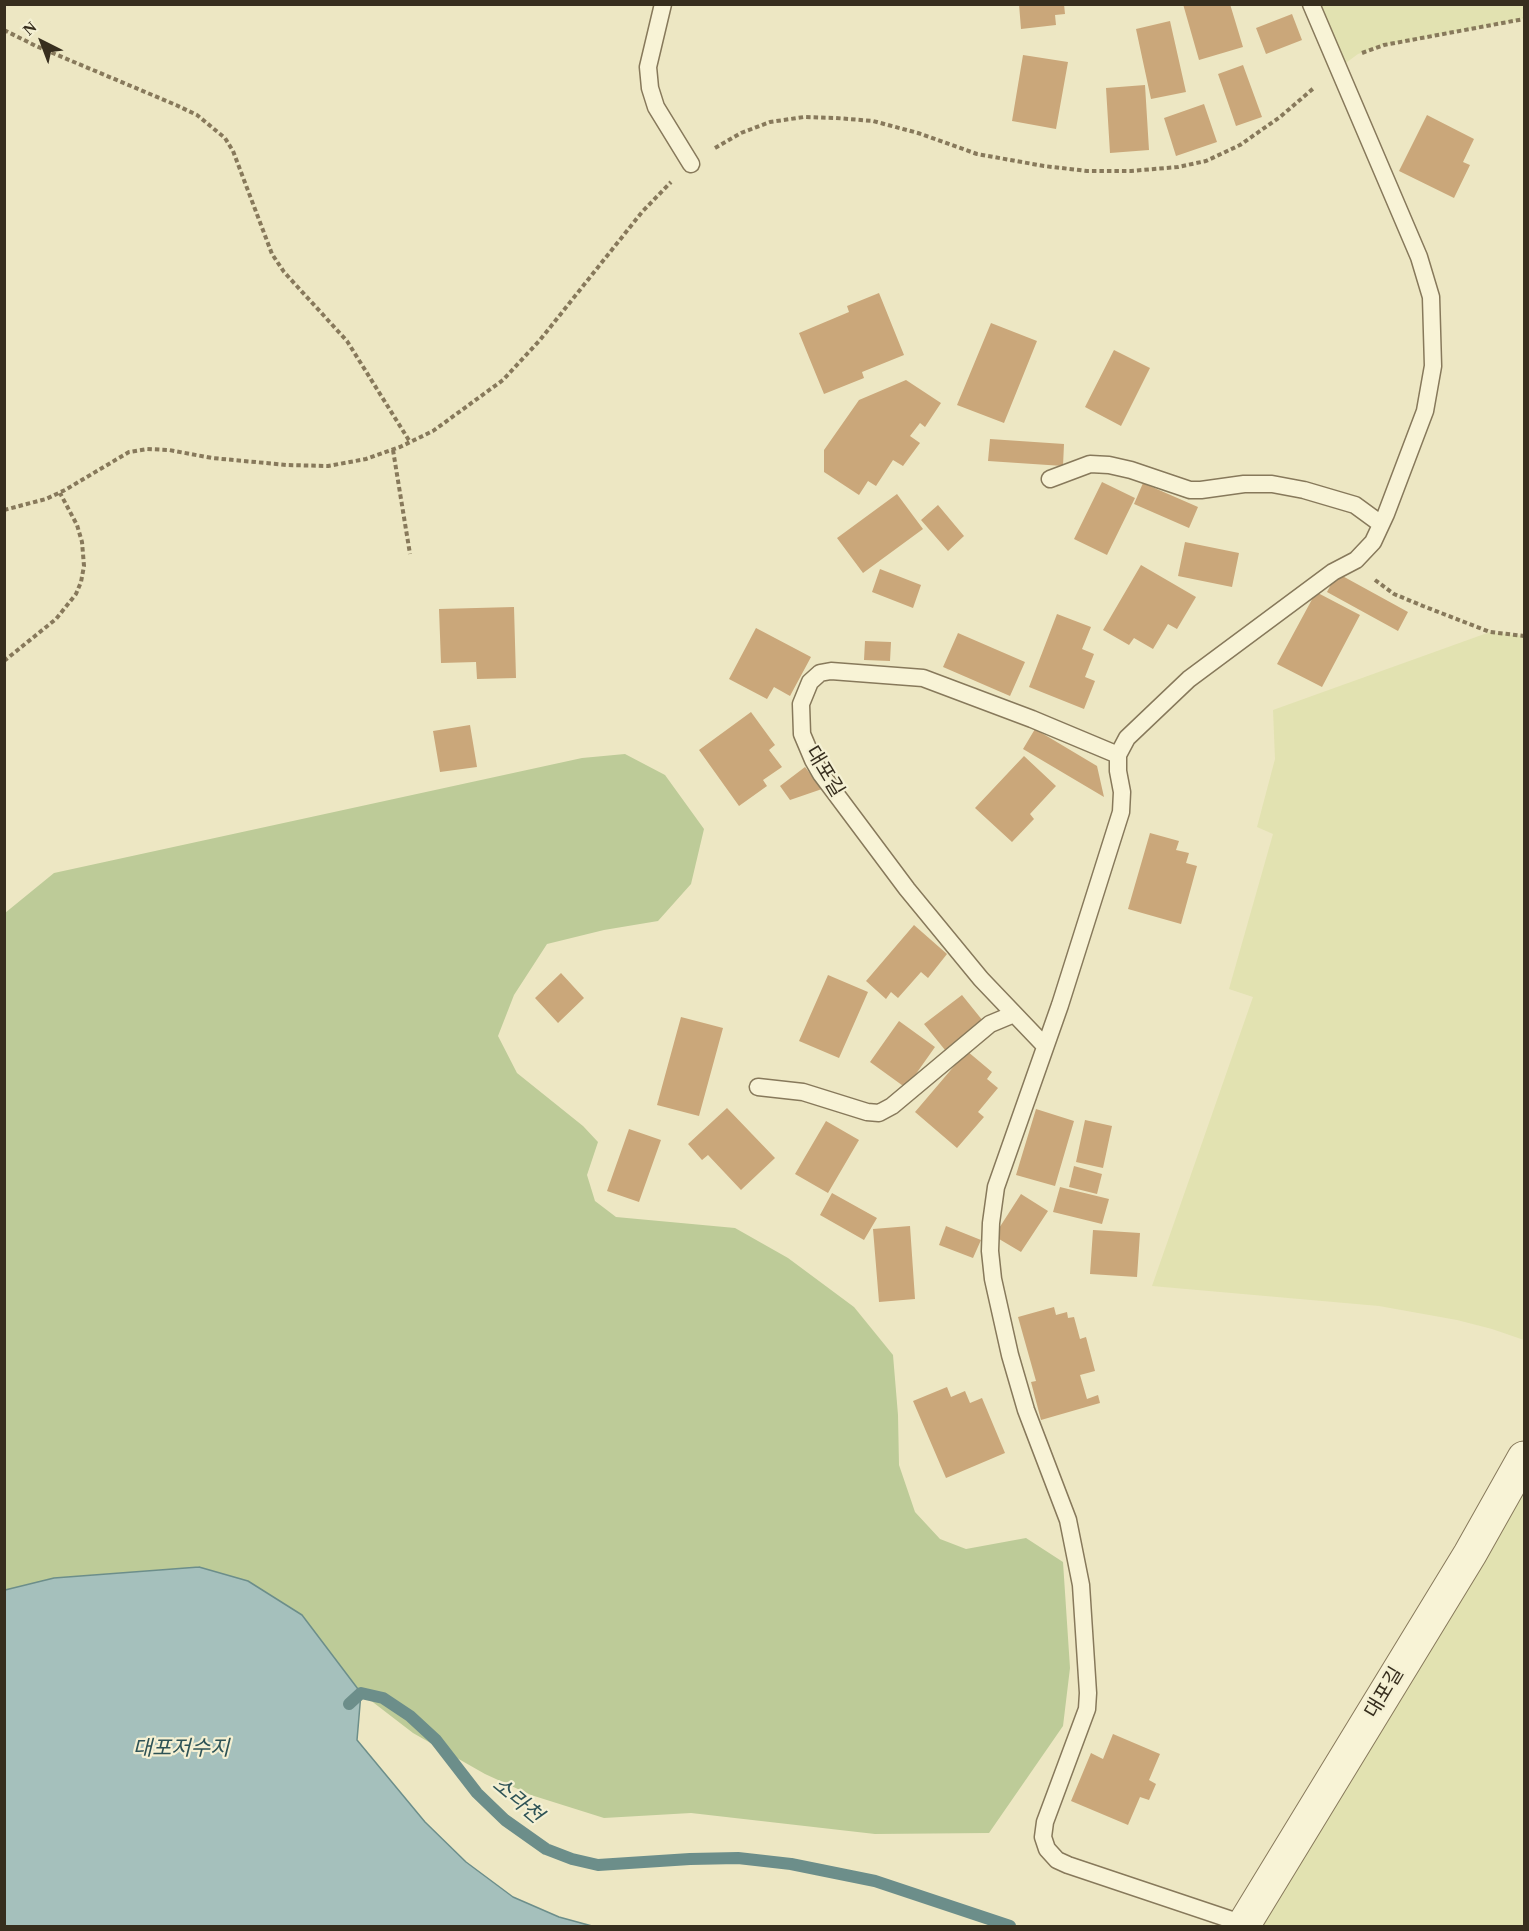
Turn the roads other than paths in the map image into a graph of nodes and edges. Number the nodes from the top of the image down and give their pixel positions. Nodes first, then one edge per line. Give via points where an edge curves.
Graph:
1 (663, 4) edge
2 (1311, 4) edge
3 (691, 164) road end
4 (1050, 479) dead end
5 (1381, 524) junction
6 (1118, 754) junction
7 (1014, 1014) junction
8 (1045, 1046) junction
9 (758, 1087) dead end
10 (1524, 1458) edge
11 (1243, 1925) edge

1 - 3 lane via 648,67 650,88 656,107
2 - 5 lane via 1419,257 1431,297 1433,366 1425,411
4 - 5 lane via 1090,464 1131,470 1190,490 1272,484 1355,505
5 - 6 lane via 1356,560 1333,572 1189,679 1127,738
6 - 7 lane, 대포길 via 923,678 831,670 810,682 805,692 801,704 802,734 821,774 907,889
6 - 8 lane via 1121,812
7 - 8 lane, 대포길
7 - 9 lane via 990,1024 879,1113 803,1092
8 - 11 lane via 996,1187 990,1251 1018,1388 1068,1520 1080,1585 1087,1709 1050,1807 1043,1837 1047,1849 1068,1865
10 - 11 street, 대포길 via 1470,1554

